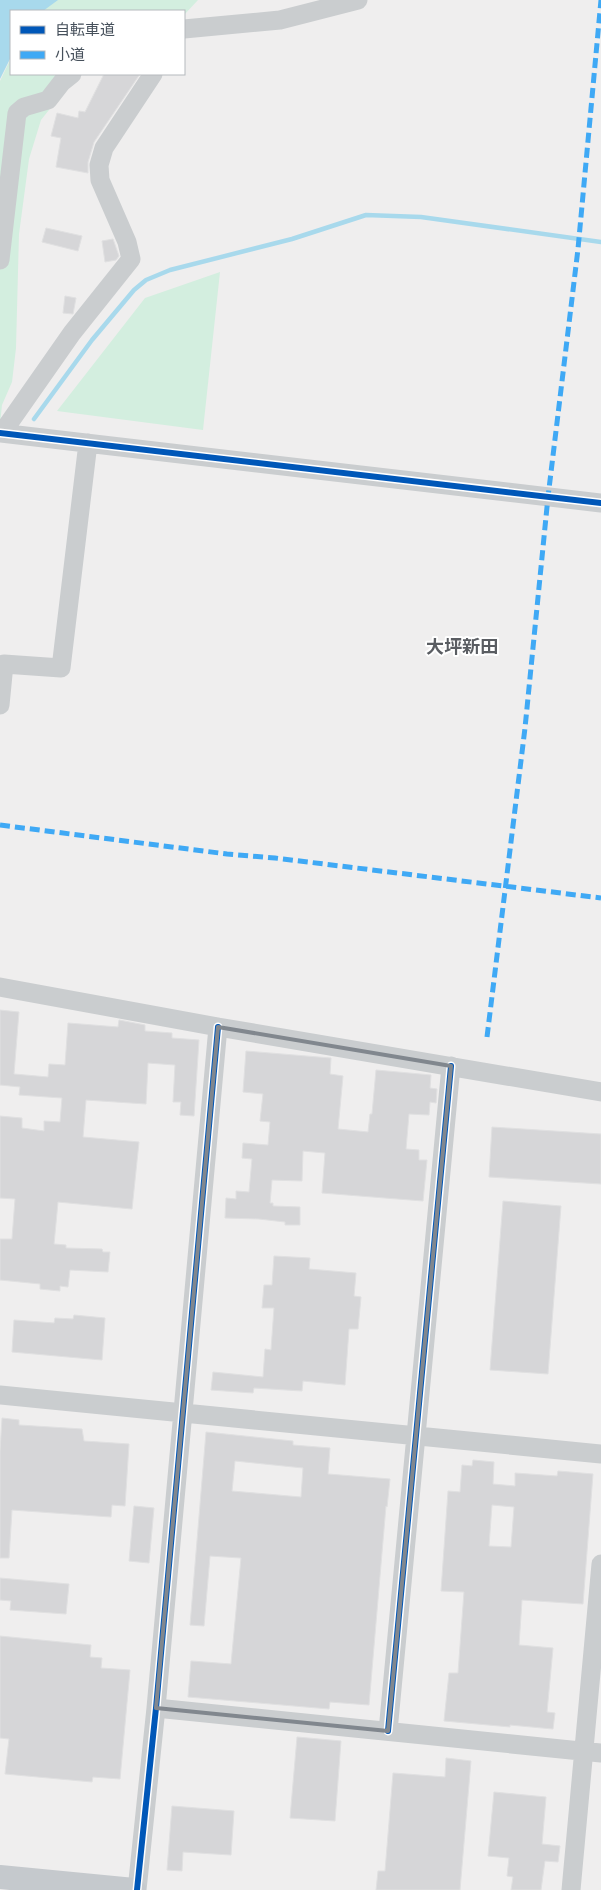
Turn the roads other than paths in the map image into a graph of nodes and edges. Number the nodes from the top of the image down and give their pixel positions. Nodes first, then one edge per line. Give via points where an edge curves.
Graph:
1 (358, 0) edge
2 (185, 30) edge
3 (71, 75) edge
4 (152, 75) edge
5 (0, 260) edge
6 (1, 433) edge
7 (88, 443) junction
8 (601, 503) edge
9 (0, 706) edge
10 (0, 987) edge
11 (218, 1027) junction
12 (451, 1066) junction
13 (601, 1092) edge
14 (0, 1395) edge
15 (183, 1413) junction
16 (416, 1436) junction
17 (601, 1454) edge
18 (601, 1564) edge
19 (156, 1708) junction
20 (388, 1731) junction
21 (592, 1752) edge
22 (0, 1877) edge
23 (135, 1890) edge
24 (571, 1890) edge

1 - 2 street via 280,20
3 - 5 street via 48,100 24,107 17,113
4 - 6 street via 104,148 99,165 100,180 131,259 72,333
6 - 7 street
7 - 8 street
7 - 9 street via 62,668 4,664
10 - 11 street
11 - 12 street
11 - 15 street
12 - 13 street
12 - 16 street
14 - 15 street
15 - 16 street
15 - 19 street
16 - 17 street
16 - 20 street
18 - 21 street
19 - 20 street
19 - 23 street
20 - 21 street
21 - 24 street
22 - 23 main road

